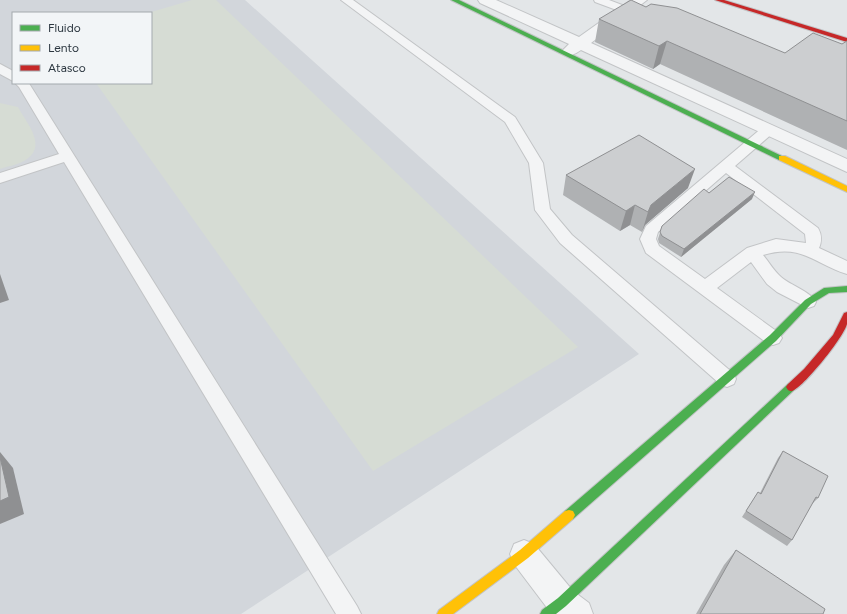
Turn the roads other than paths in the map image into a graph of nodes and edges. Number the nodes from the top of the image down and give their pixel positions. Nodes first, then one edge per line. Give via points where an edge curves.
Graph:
1 (346, 0) edge
2 (454, 0) edge
3 (485, 0) edge
4 (599, 0) edge
5 (640, 0) edge
6 (718, 0) edge
7 (626, 15) junction
8 (847, 40) edge
9 (580, 44) junction
10 (565, 54) junction
11 (0, 68) edge
12 (12, 76) edge
13 (22, 84) edge
14 (768, 130) junction
15 (753, 144) junction
16 (68, 156) junction
17 (726, 166) junction
18 (847, 166) edge
19 (0, 178) edge
20 (847, 188) edge
21 (810, 251) junction
22 (753, 252) junction
23 (847, 268) edge
24 (706, 287) junction
25 (847, 289) edge
26 (808, 302) junction
27 (847, 315) edge
28 (773, 338) junction
29 (727, 379) junction
30 (524, 554) junction
31 (562, 610) edge
32 (350, 614) edge
33 (443, 614) edge

1 - 29 lane via 510,120 536,163 543,210 566,239
2 - 10 street
3 - 9 street
4 - 7 lane
5 - 7 street
6 - 8 street
7 - 9 street
9 - 10 street
9 - 14 street
10 - 15 street
11 - 12 lane
13 - 16 lane
14 - 15 lane
14 - 18 street
15 - 17 lane
15 - 20 street
16 - 19 lane
16 - 32 lane
17 - 21 lane via 813,232 814,242
17 - 24 lane via 651,230 648,239 652,249
21 - 22 lane via 799,247 776,246
21 - 23 lane
22 - 24 lane
22 - 26 lane via 773,280
24 - 28 lane
25 - 26 street via 827,290
26 - 28 street
27 - 31 street via 836,337 806,372
28 - 29 street
29 - 30 street
30 - 31 street
30 - 33 street

